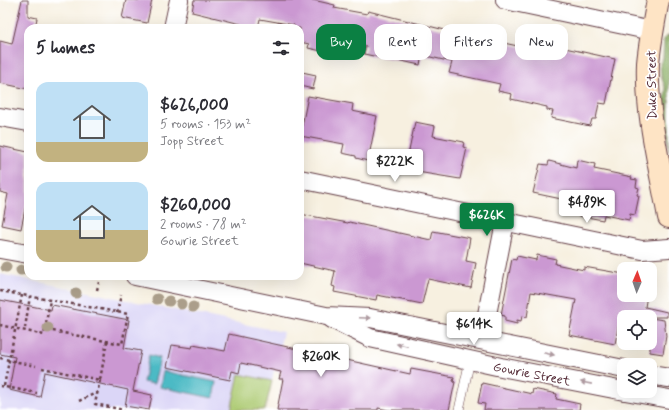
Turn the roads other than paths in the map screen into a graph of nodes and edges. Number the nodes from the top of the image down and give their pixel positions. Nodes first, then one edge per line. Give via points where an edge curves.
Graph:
1 (179, 0) edge
2 (505, 0) edge
3 (658, 0) edge
4 (174, 24) edge
5 (652, 31) junction
6 (0, 117) edge
7 (24, 121) edge
8 (304, 180) edge
9 (669, 217) edge
10 (505, 222) junction
11 (669, 248) edge
12 (0, 249) edge
13 (24, 253) edge
14 (154, 280) edge
15 (326, 316) junction
16 (482, 340) junction
17 (470, 360) junction
18 (617, 368) edge
19 (657, 376) edge
20 (669, 378) edge
21 (617, 389) edge
22 (657, 397) edge
23 (669, 399) edge
24 (459, 410) edge

1 - 4 street
2 - 5 street
3 - 5 street, Duke Street
5 - 9 street, Duke Street via 648,64 650,108
6 - 7 street
8 - 10 street
10 - 11 street via 642,250
10 - 16 street
12 - 13 street
14 - 15 street, Gowrie Street
15 -> 16 street, Gowrie Street via 370,318
17 -> 15 street, Gowrie Street via 370,338
16 -> 18 street, Gowrie Street
21 -> 17 street, Gowrie Street
17 - 24 lane
19 - 20 street
22 - 23 street, Gowrie Street

